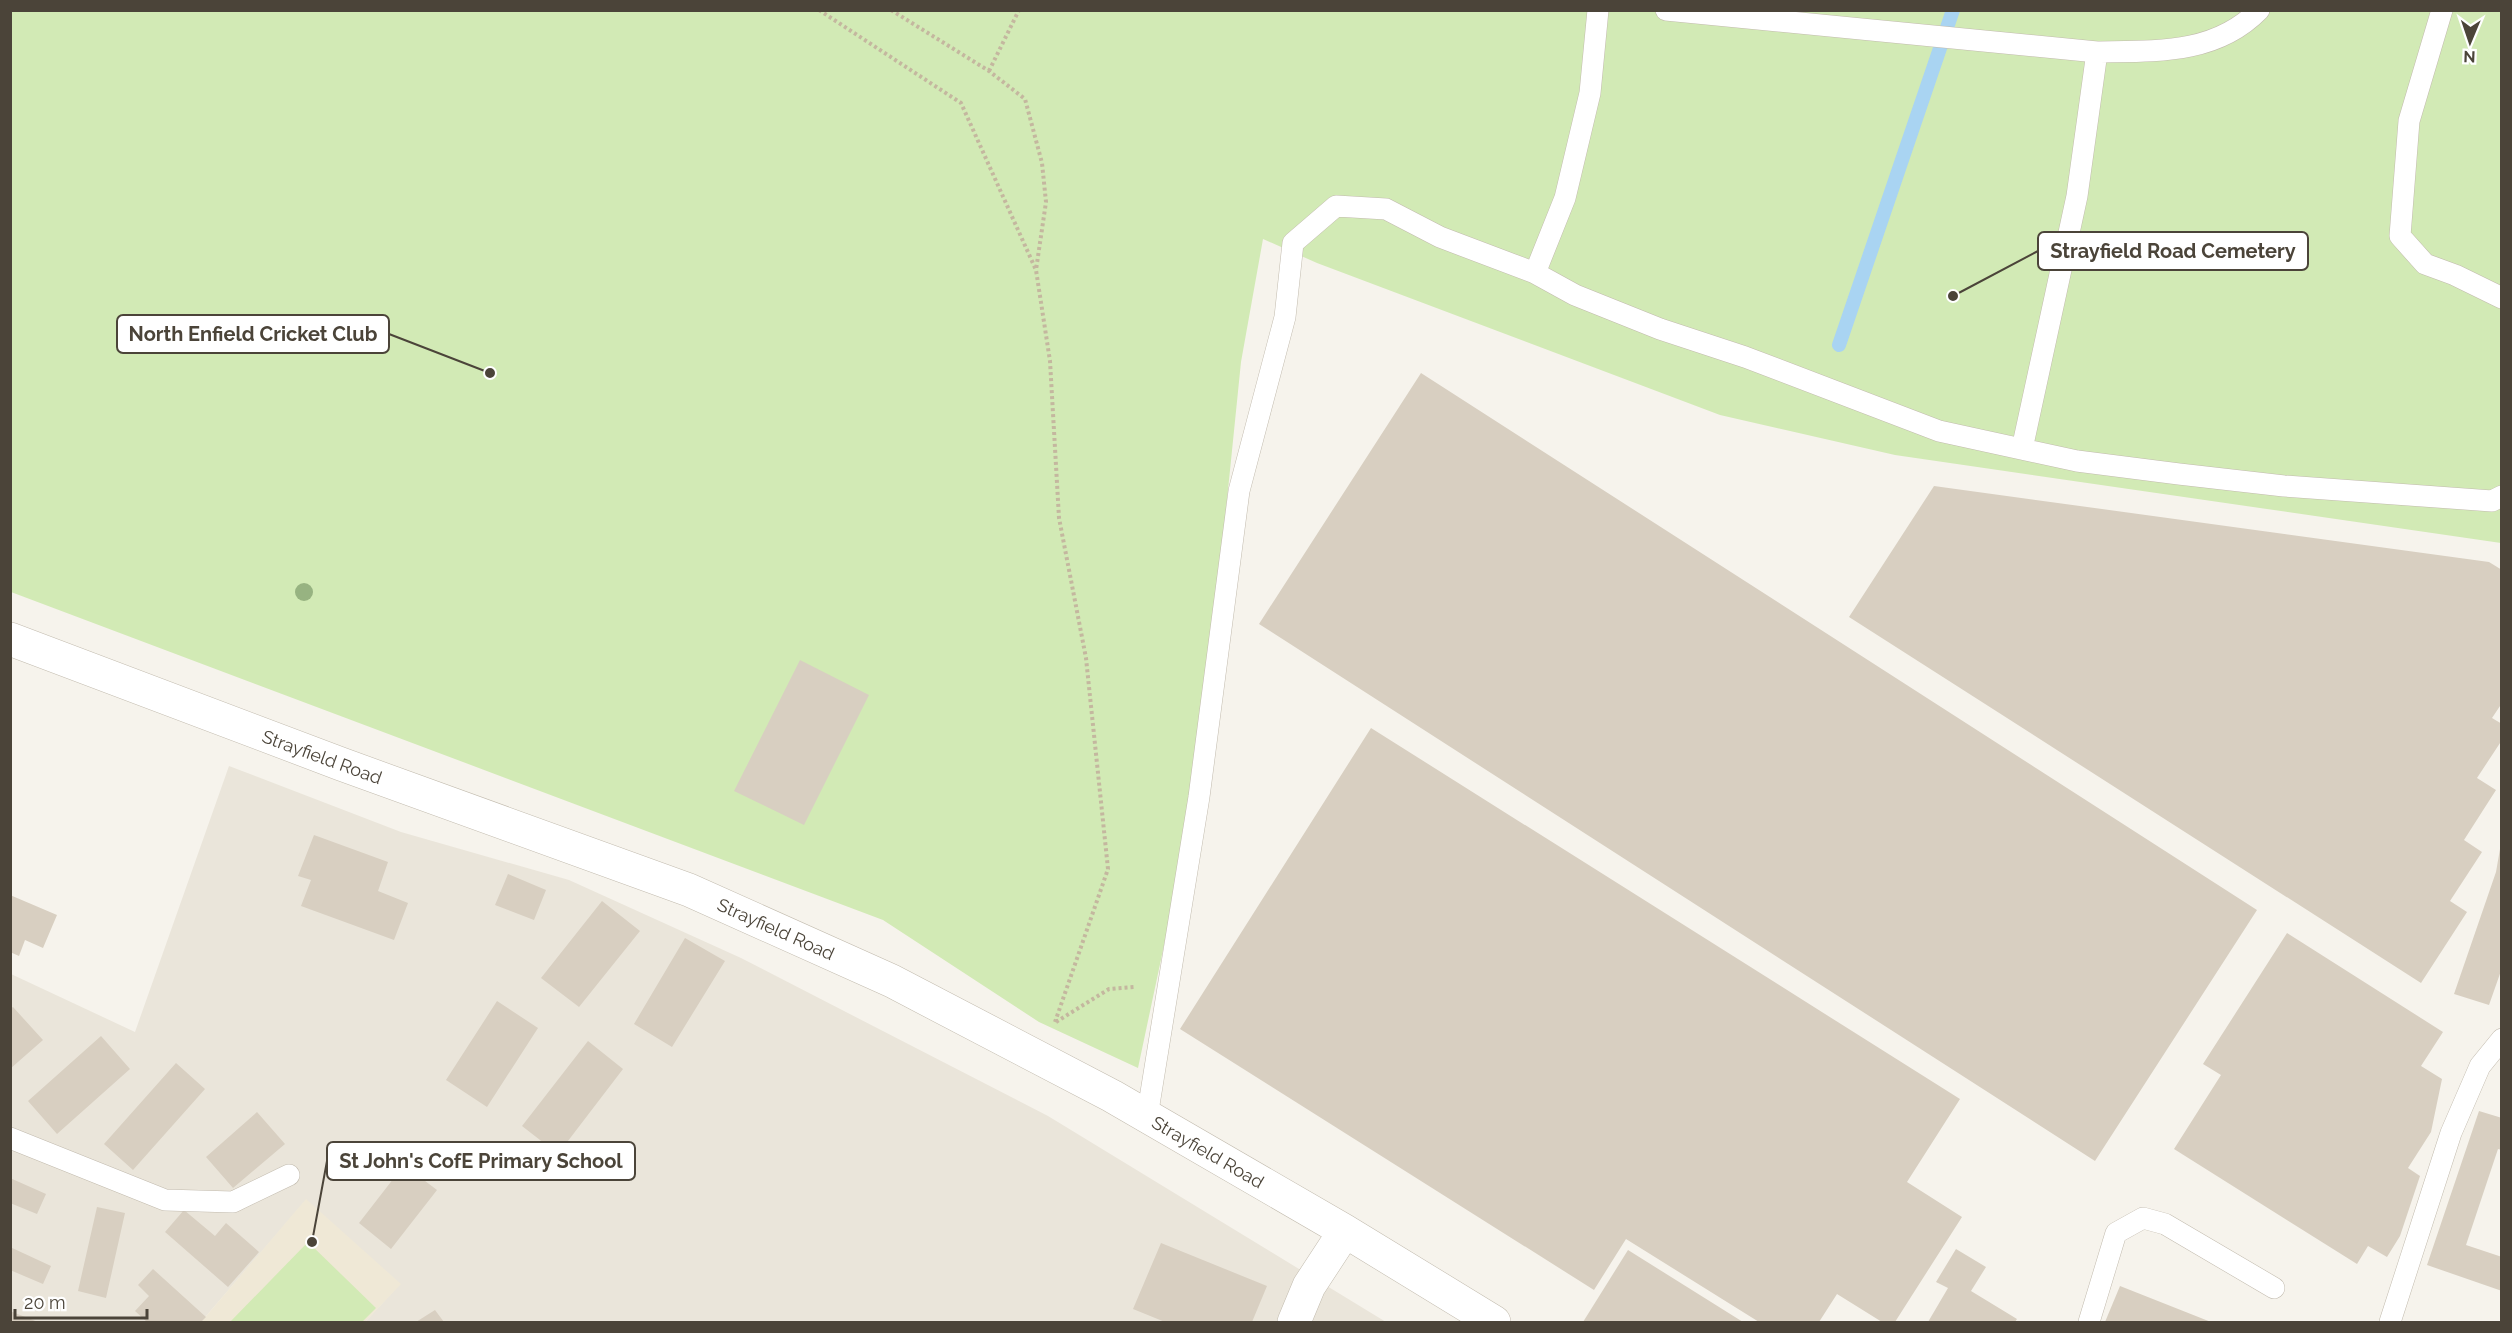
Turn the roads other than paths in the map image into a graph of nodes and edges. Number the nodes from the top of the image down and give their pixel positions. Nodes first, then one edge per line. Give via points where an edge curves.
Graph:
1 (1598, 10) edge
2 (1666, 10) edge
3 (2259, 10) edge
4 (2442, 10) edge
5 (1762, 15) edge
6 (2097, 52) junction
7 (1535, 273) junction
8 (2502, 298) edge
9 (2022, 449) junction
10 (2502, 496) edge
11 (10, 639) edge
12 (2502, 1039) edge
13 (1147, 1117) junction
14 (10, 1138) edge
15 (290, 1175) dead end
16 (1345, 1231) junction
17 (2274, 1288) dead end
18 (1294, 1323) edge
19 (1494, 1323) edge
20 (2089, 1323) edge
21 (2390, 1323) edge

1 - 7 lane via 1590,93 1567,188
2 - 5 lane
3 - 6 lane via 2234,31 2207,43 2168,51
4 - 8 lane via 2409,121 2400,236 2425,264
5 - 6 lane
6 - 9 lane via 2077,196
7 - 9 lane via 1575,295 1660,329 1939,431
7 - 13 lane via 1440,237 1386,209 1336,206 1293,243 1285,317 1239,491 1199,797
9 - 10 lane via 2077,461 2284,486 2492,501
11 - 13 street, Strayfield Road via 689,890 892,981
12 - 21 lane via 2480,1066 2451,1133
13 - 16 street, Strayfield Road
14 - 15 lane via 165,1200 233,1202
16 - 18 street via 1309,1286
16 - 19 street, Strayfield Road
17 - 20 lane via 2165,1224 2143,1218 2116,1233

